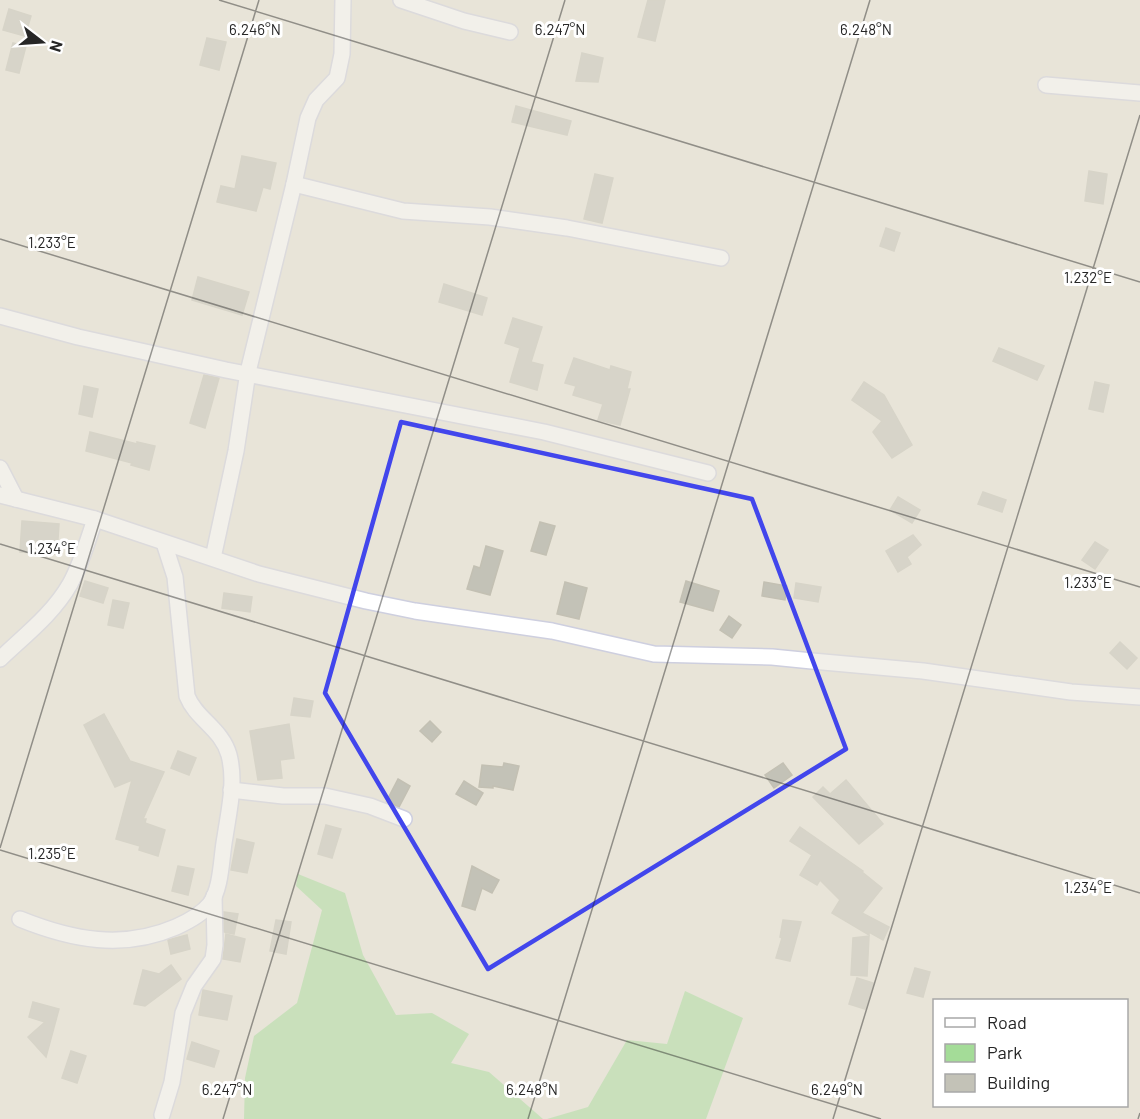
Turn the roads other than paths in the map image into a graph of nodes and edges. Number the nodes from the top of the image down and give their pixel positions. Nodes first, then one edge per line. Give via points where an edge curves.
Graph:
1 (343, 0) edge
2 (401, 0) edge
3 (510, 32) dead end
4 (1046, 85) dead end
5 (1140, 93) edge
6 (294, 184) junction
7 (720, 258) dead end
8 (0, 316) edge
9 (248, 372) junction
10 (0, 468) edge
11 (708, 473) dead end
12 (0, 495) edge
13 (16, 499) junction
14 (95, 519) junction
15 (164, 543) junction
16 (213, 558) junction
17 (0, 659) edge
18 (1140, 697) edge
19 (231, 790) junction
20 (404, 819) dead end
21 (214, 896) junction
22 (20, 919) dead end
23 (162, 1115) dead end

1 - 6 street via 342,54 337,78 316,100 308,118
2 - 3 street
4 - 5 street
6 - 7 street via 403,211 490,217 567,228
6 - 9 street
8 - 9 street via 78,337
9 - 11 street via 544,432
9 - 16 street
10 - 13 street
12 - 13 street
13 - 14 street
14 - 15 street
14 - 17 street via 60,599
15 - 16 street
15 - 19 street via 175,577 187,696 194,709 218,732 227,750 232,769
16 - 18 street via 366,601 552,631 654,654 856,664
19 - 20 street via 325,796
19 - 21 street
21 - 22 street via 183,924 130,941 78,938
21 - 23 street via 213,959 194,986 183,1013

